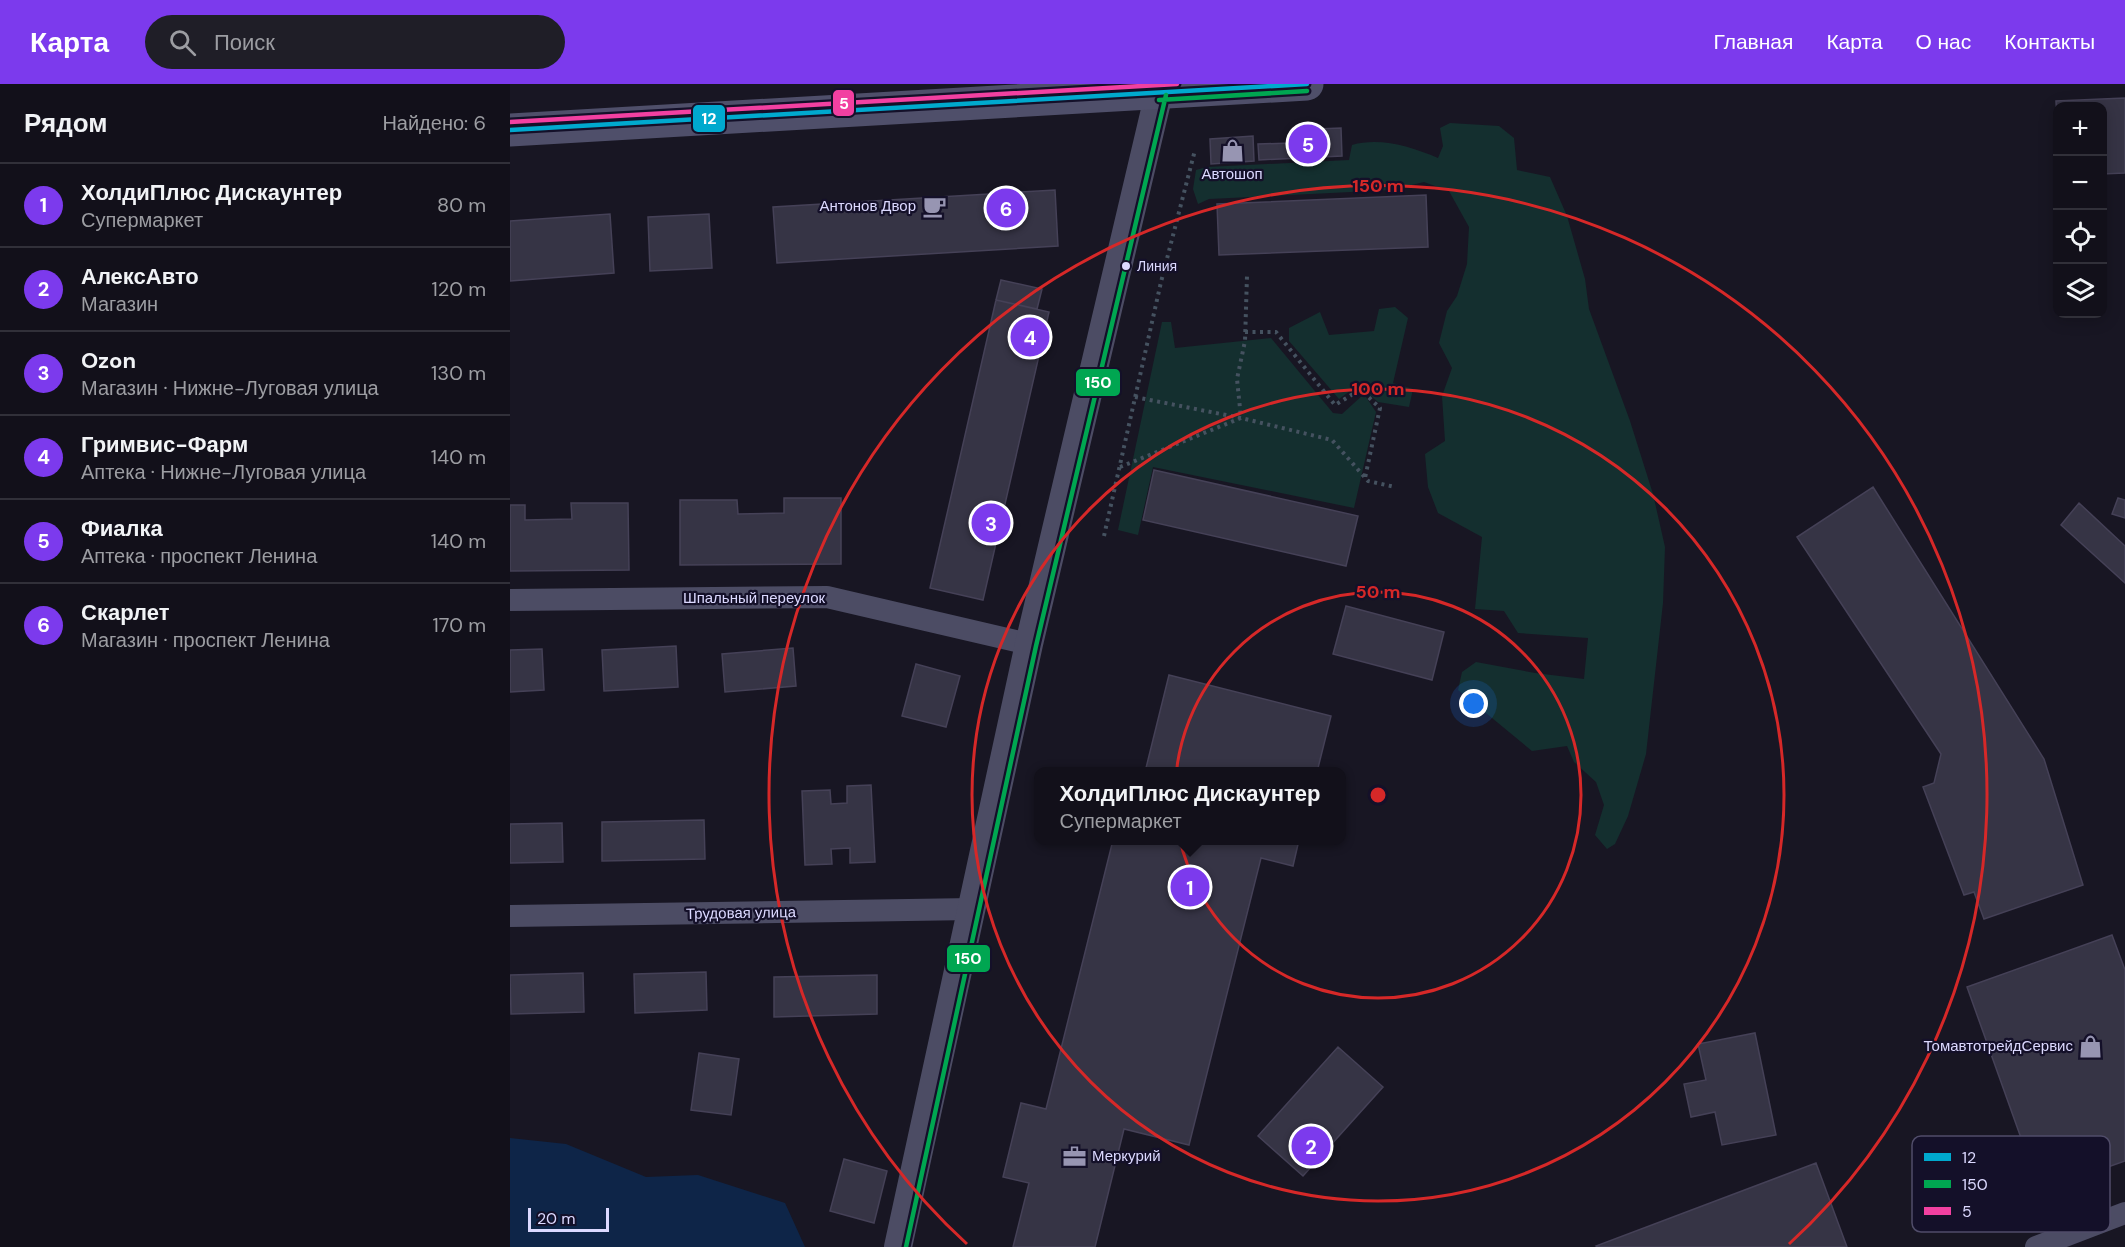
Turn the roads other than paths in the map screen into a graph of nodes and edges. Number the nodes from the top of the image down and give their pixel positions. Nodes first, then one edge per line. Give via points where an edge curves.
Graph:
1 (1308, 84) edge
2 (1158, 93) junction
3 (510, 130) edge
4 (510, 600) edge
5 (1029, 644) junction
6 (973, 909) junction
7 (510, 916) edge
8 (2125, 1213) edge
9 (2110, 1219) edge
10 (2075, 1232) edge
11 (898, 1247) edge
12 (2036, 1247) edge

1 - 2 main road
2 - 3 main road
2 - 5 street
4 - 5 street, Шпальный переулок via 827,597
5 - 6 street
6 - 7 street, Трудовая улица
6 - 11 street
8 - 9 street
10 - 12 street

